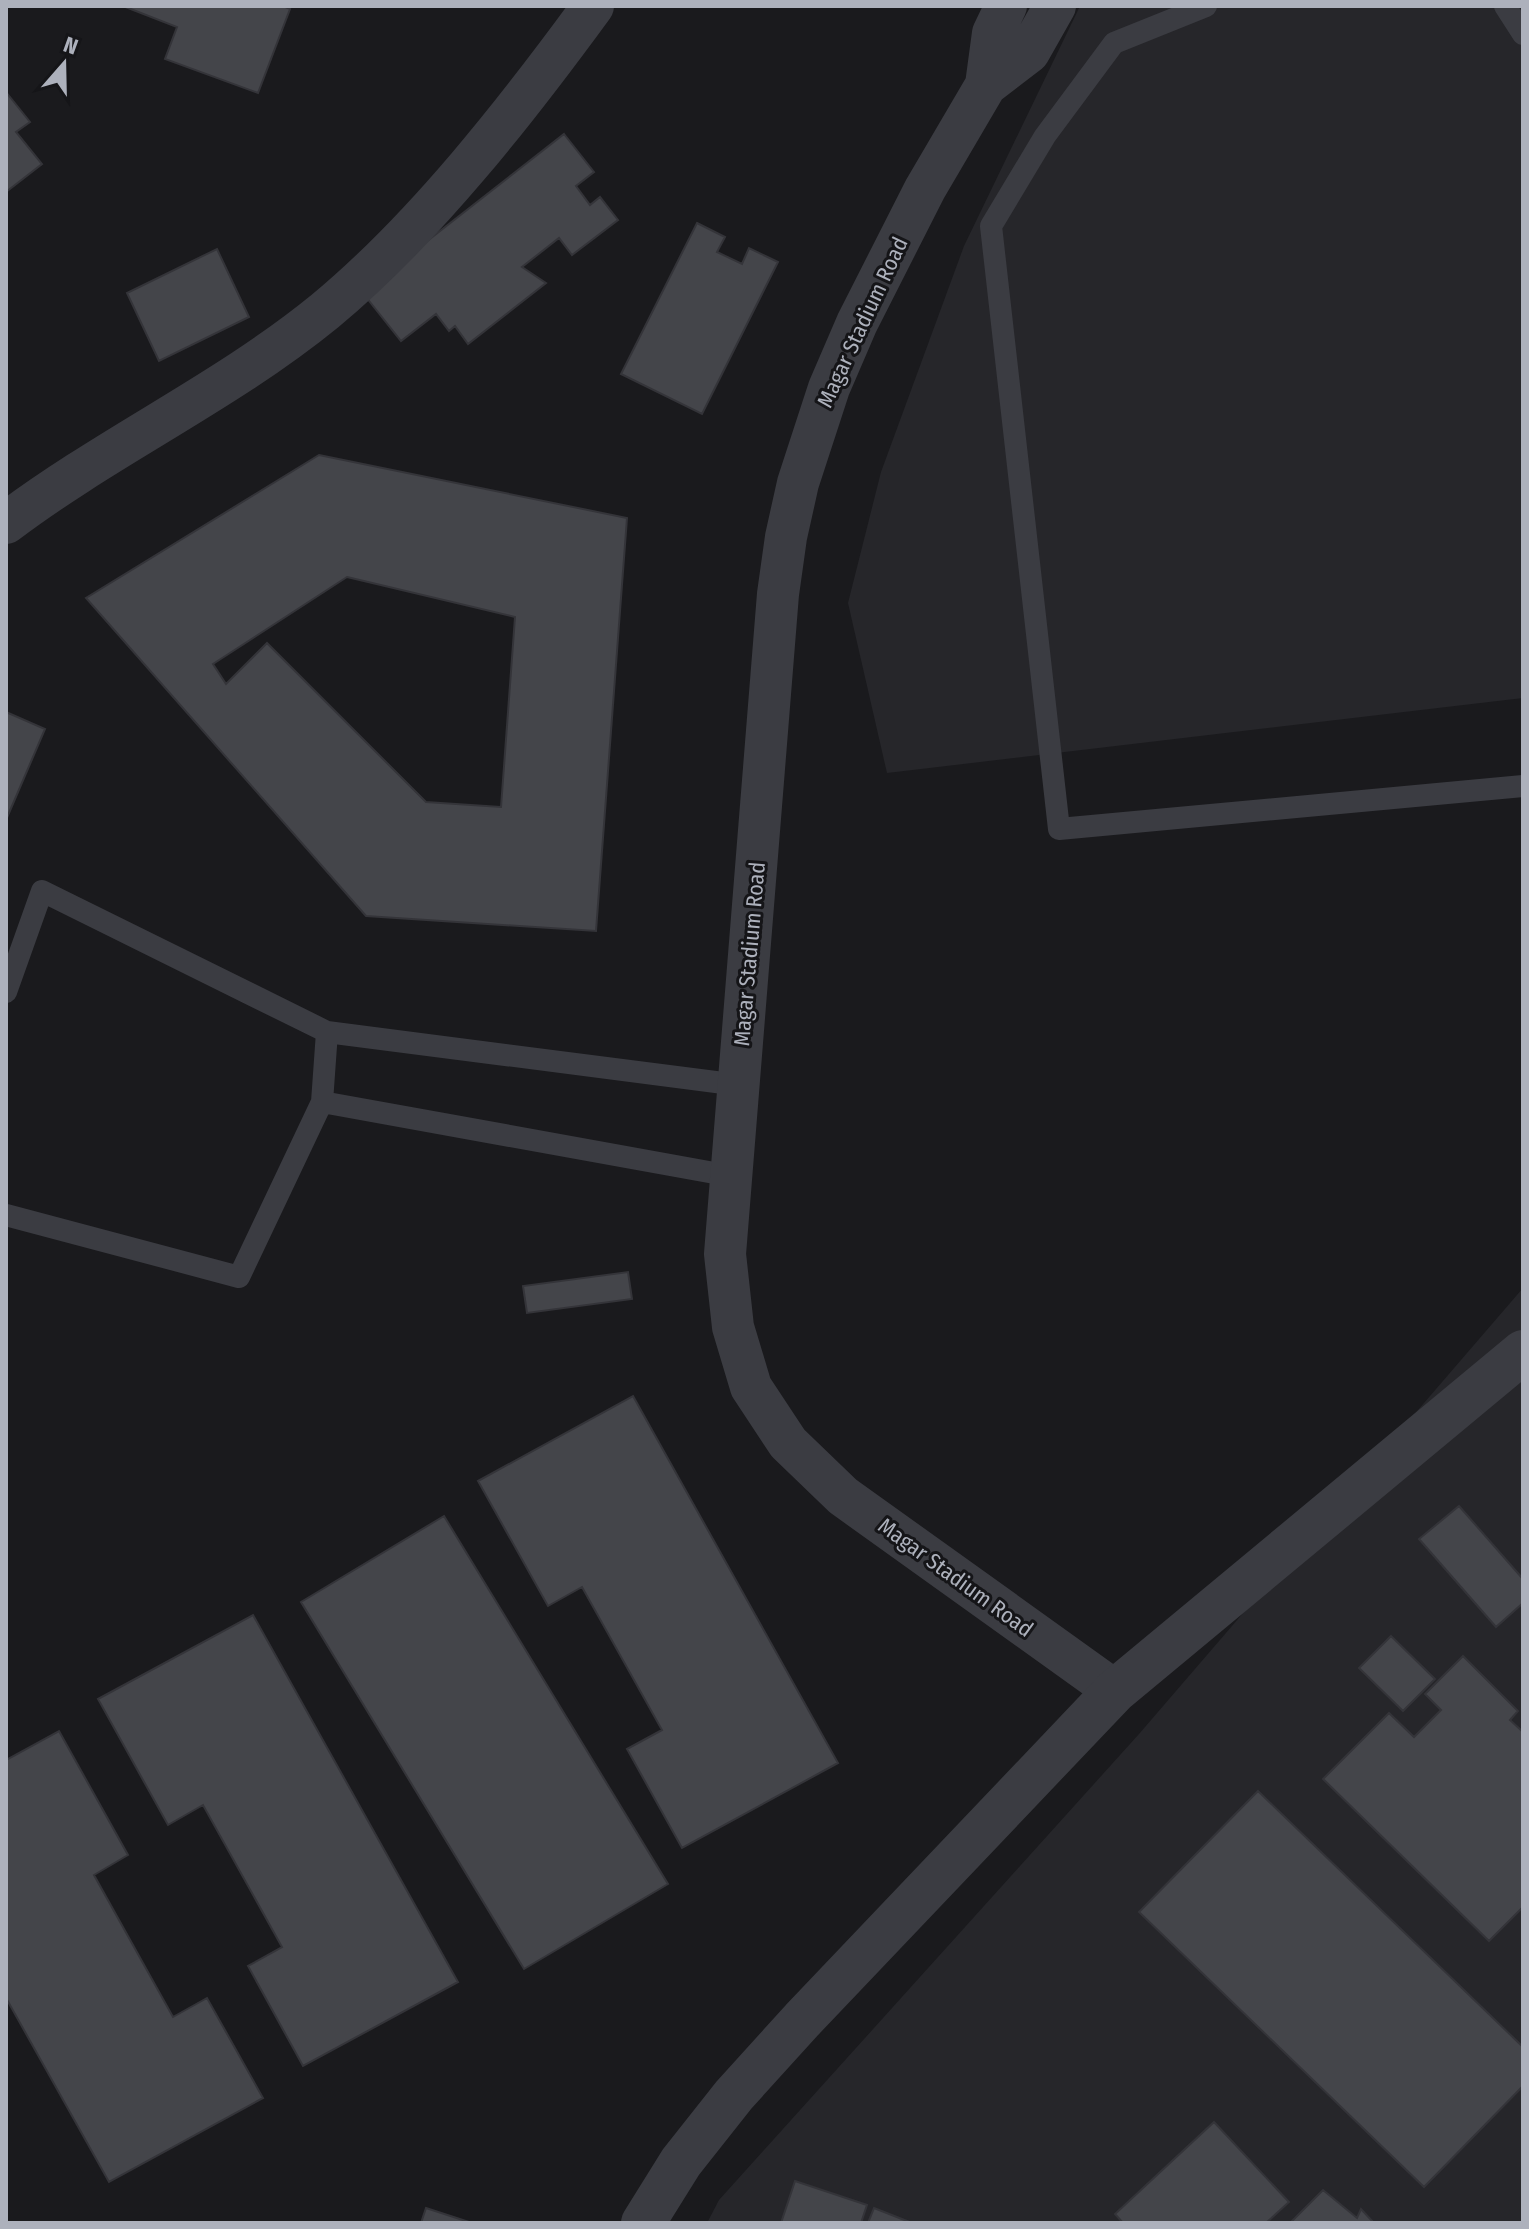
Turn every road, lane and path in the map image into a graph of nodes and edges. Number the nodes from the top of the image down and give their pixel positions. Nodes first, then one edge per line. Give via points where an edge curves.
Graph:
1 (593, 6) edge
2 (1006, 6) edge
3 (1055, 6) edge
4 (1206, 6) edge
5 (1505, 6) edge
6 (1523, 34) edge
7 (986, 85) junction
8 (6, 523) edge
9 (1523, 786) edge
10 (6, 992) edge
11 (327, 1032) junction
12 (739, 1085) junction
13 (322, 1102) junction
14 (731, 1176) junction
15 (6, 1215) edge
16 (1523, 1352) edge
17 (1115, 1691) junction
18 (643, 2223) edge

1 - 8 street via 498,128 372,270 278,346
2 - 7 street, Magar Stadium Road via 993,33
3 - 7 street, Magar Stadium Road via 1029,52
4 - 9 lane via 1114,43 1045,136 991,226 1059,829
5 - 6 lane
7 - 12 street, Magar Stadium Road via 925,189 857,323 798,483 778,594
10 - 11 lane via 42,891
11 - 12 lane
11 - 13 lane
12 - 14 street, Magar Stadium Road
13 - 14 lane
13 - 15 lane via 239,1277
14 - 17 street, Magar Stadium Road via 725,1254 733,1327 751,1387 788,1443 843,1496
16 - 17 street
17 - 18 street via 734,2095 681,2162

